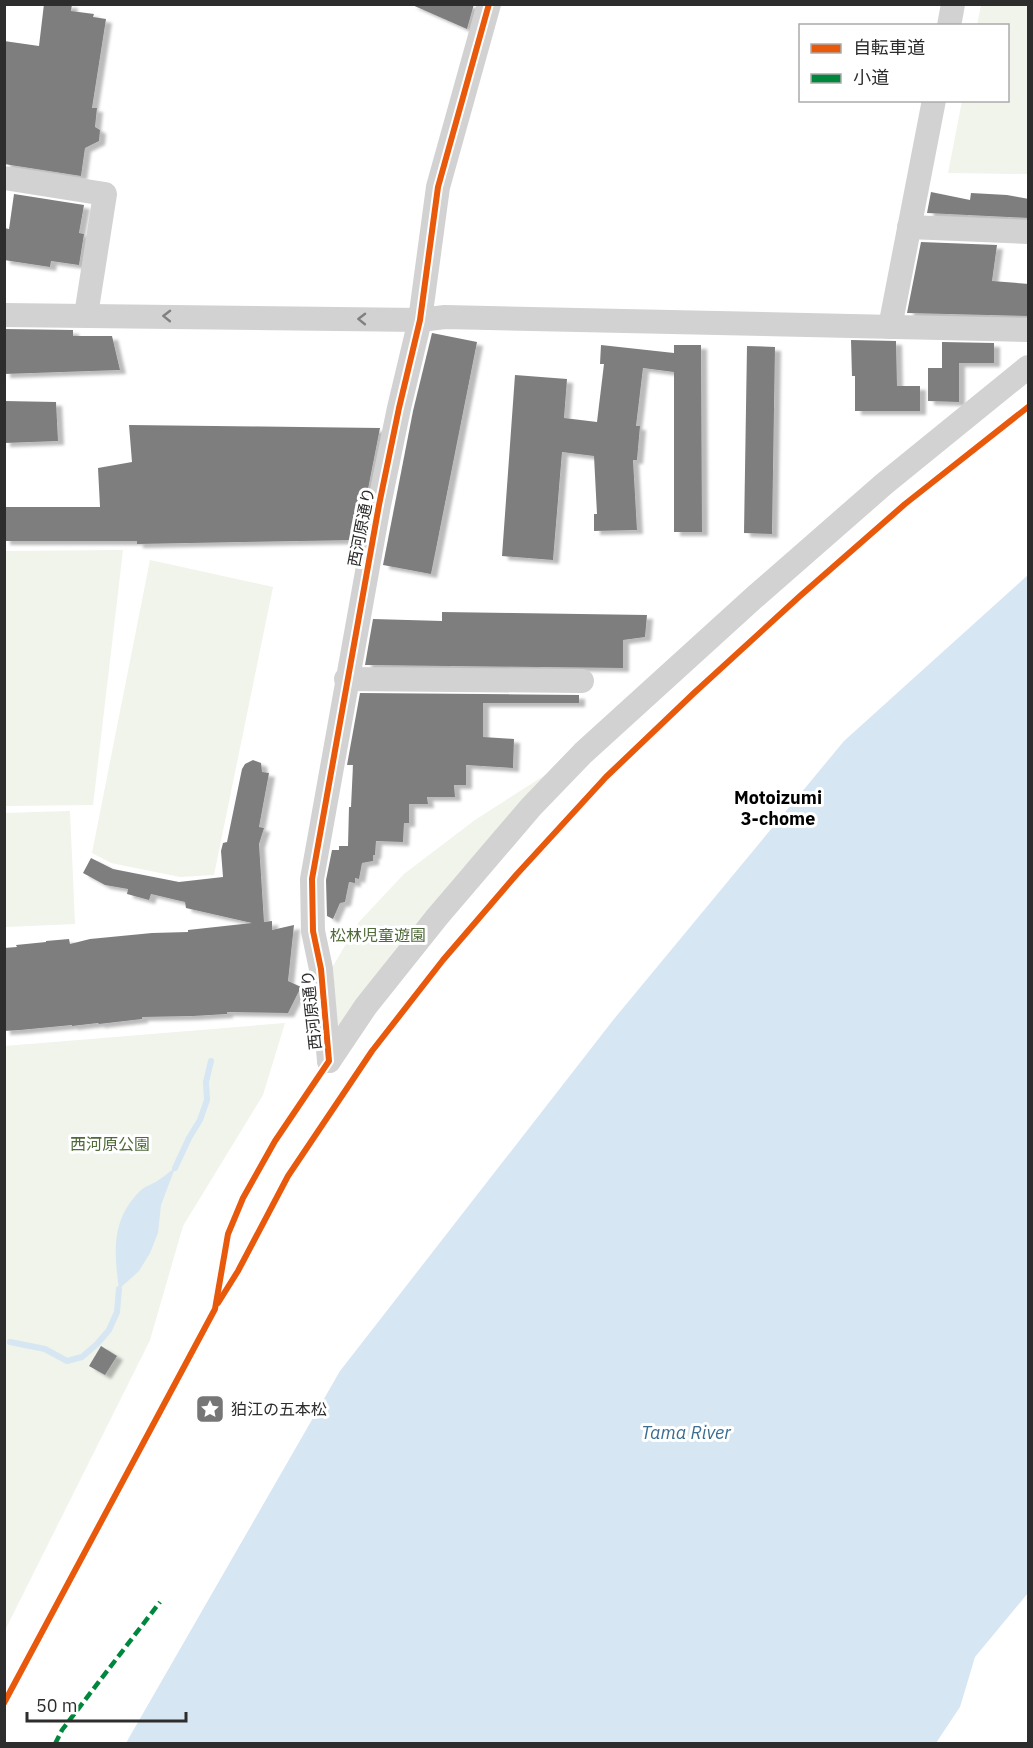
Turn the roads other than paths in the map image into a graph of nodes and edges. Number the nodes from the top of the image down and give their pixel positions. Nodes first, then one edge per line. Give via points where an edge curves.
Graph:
1 (489, 4) edge
2 (953, 4) edge
3 (949, 24) edge
4 (934, 102) edge
5 (4, 178) edge
6 (909, 227) junction
7 (1029, 232) edge
8 (4, 315) edge
9 (86, 315) junction
10 (420, 320) junction
11 (890, 327) junction
12 (1029, 330) edge
13 (1029, 368) edge
14 (346, 679) junction
15 (582, 681) dead end

1 - 10 street, 西河原通り via 438,187
2 - 3 street
4 - 6 street
5 - 9 street via 105,194
6 - 7 street
6 - 11 street
8 - 9 street
10 -> 9 street
10 - 11 street via 445,317
10 - 14 street, 西河原通り via 396,419
11 - 12 street
13 - 14 street, 西河原通り via 884,484 583,753 437,917 366,1006 329,1061 321,969 313,931 312,879
14 - 15 street

